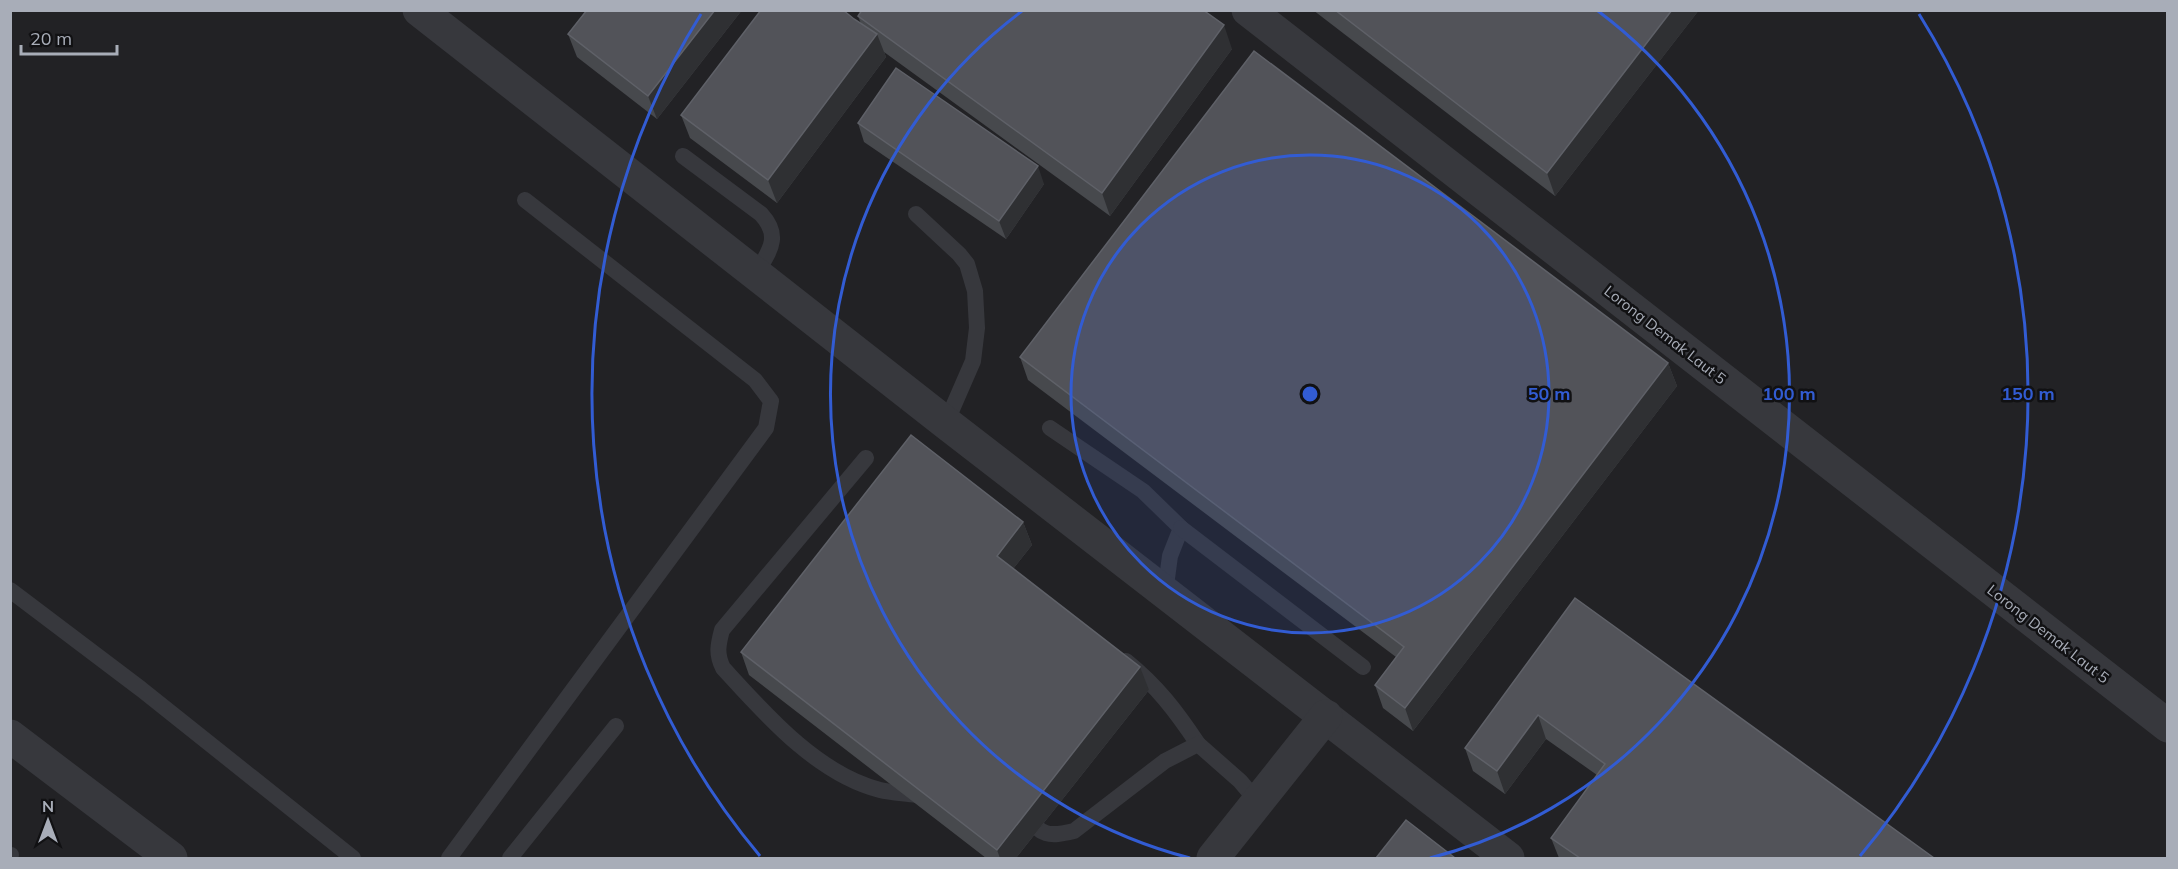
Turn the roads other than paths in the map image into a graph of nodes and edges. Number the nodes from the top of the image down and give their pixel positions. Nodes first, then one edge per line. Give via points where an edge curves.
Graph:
1 (419, 10) edge
2 (1248, 10) edge
3 (683, 156) dead end
4 (525, 200) dead end
5 (916, 214) dead end
6 (756, 274) junction
7 (946, 423) junction
8 (1050, 428) dead end
9 (866, 458) dead end
10 (1181, 528) junction
11 (10, 590) edge
12 (1165, 593) junction
13 (1117, 654) edge
14 (1363, 667) dead end
15 (1326, 716) junction
16 (616, 726) dead end
17 (2168, 726) edge
18 (10, 736) edge
19 (1198, 744) junction
20 (932, 784) edge
21 (1257, 801) junction
22 (1016, 804) edge
23 (171, 858) edge
24 (353, 858) edge
25 (449, 858) edge
26 (510, 858) edge
27 (1213, 858) edge
28 (1508, 858) edge

1 - 6 street
2 - 17 street, Lorong Demak Laut 5
3 - 6 lane via 770,223 772,244
4 - 25 lane via 755,380 771,401 766,428
5 - 7 lane via 967,264 975,291 977,328 973,361
6 - 7 street
7 - 12 street
8 - 10 lane via 1143,491
9 - 20 lane via 722,630 717,657 778,728 841,775 880,790 917,795
10 - 12 lane via 1170,556
10 - 14 lane
11 - 24 lane
12 - 15 street
13 - 19 lane via 1155,686
15 - 21 street
15 - 28 street
16 - 26 lane
18 - 23 street
19 - 21 lane
19 - 22 lane via 1165,761 1074,831 1058,835 1038,830
21 - 27 street

